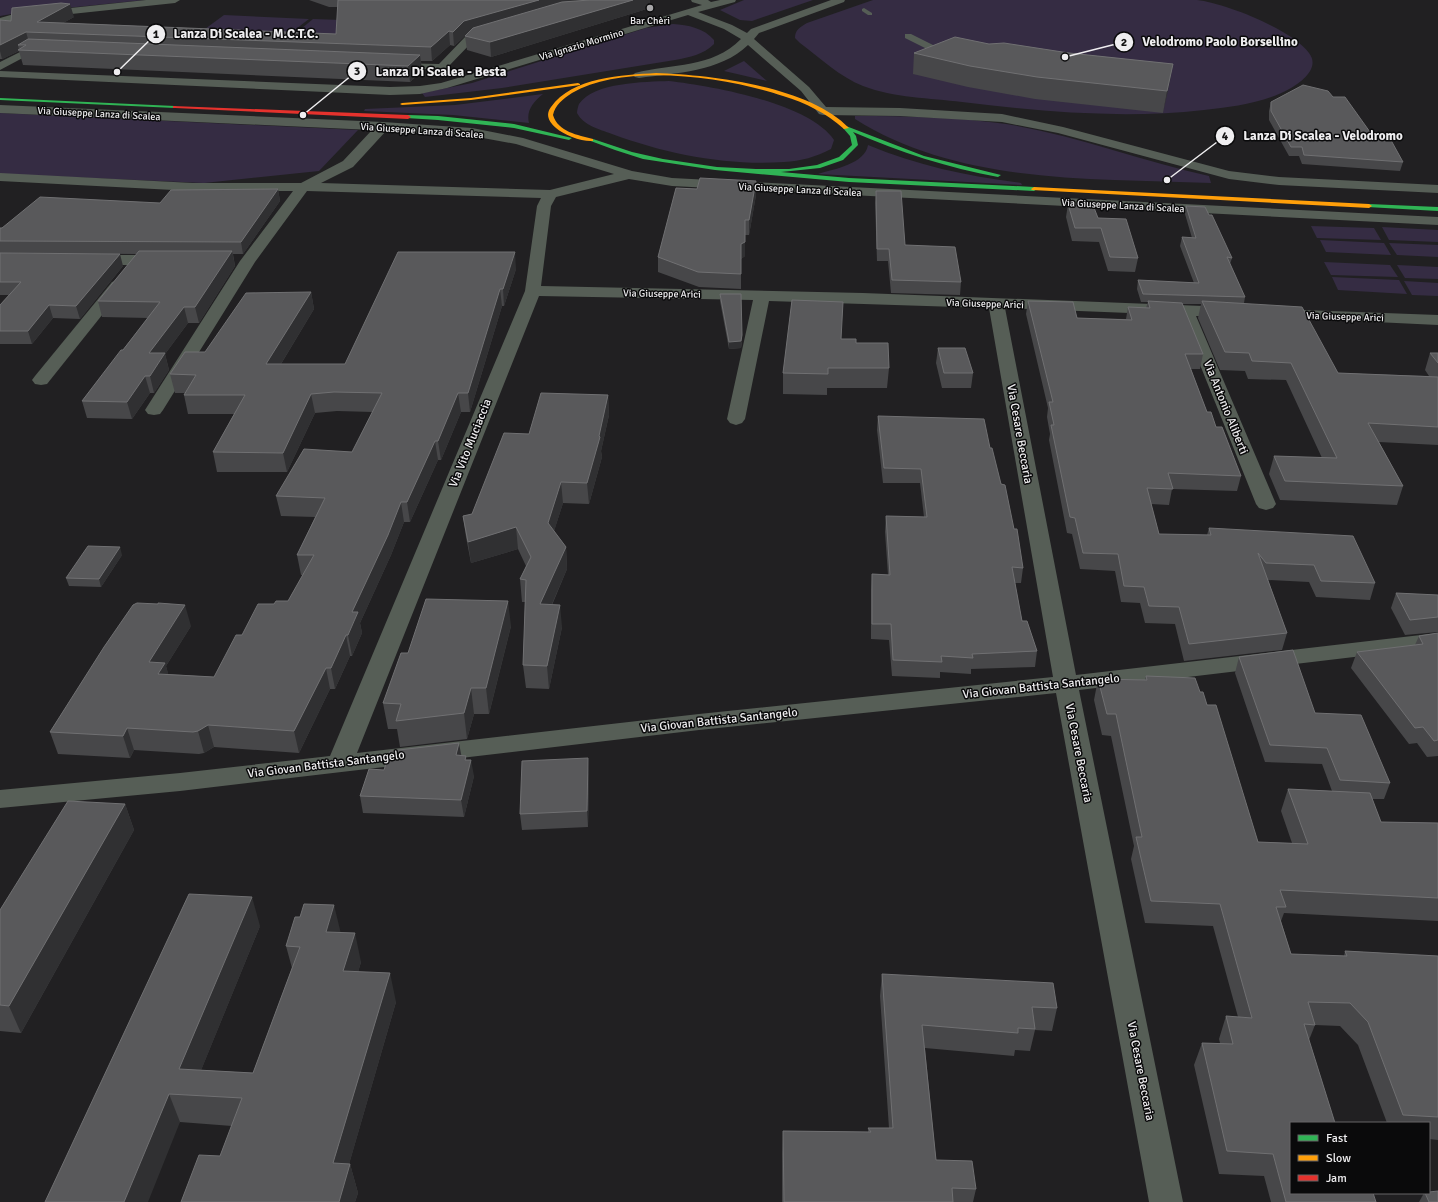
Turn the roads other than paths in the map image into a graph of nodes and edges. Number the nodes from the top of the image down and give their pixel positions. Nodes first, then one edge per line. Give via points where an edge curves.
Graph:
1 (175, 0) edge
2 (696, 0) edge
3 (731, 0) edge
4 (840, 0) edge
5 (710, 6) junction
6 (688, 12) junction
7 (0, 21) edge
8 (778, 21) junction
9 (728, 26) junction
10 (501, 29) edge
11 (908, 36) dead end
12 (746, 38) junction
13 (62, 51) edge
14 (959, 55) edge
15 (379, 65) edge
16 (0, 67) edge
17 (442, 67) junction
18 (0, 74) edge
19 (639, 75) junction
20 (474, 78) junction
21 (601, 81) junction
22 (0, 99) edge
23 (390, 104) dead end
24 (0, 109) edge
25 (822, 111) junction
26 (383, 126) junction
27 (849, 129) junction
28 (615, 149) junction
29 (715, 168) junction
30 (630, 175) junction
31 (0, 177) edge
32 (1008, 177) dead end
33 (1037, 180) dead end
34 (303, 187) junction
35 (1438, 189) edge
36 (1286, 192) dead end
37 (550, 194) junction
38 (1408, 198) dead end
39 (1438, 200) edge
40 (1438, 209) edge
41 (1438, 221) edge
42 (77, 260) edge
43 (138, 260) junction
44 (178, 260) edge
45 (233, 260) edge
46 (248, 261) junction
47 (533, 291) junction
48 (762, 295) junction
49 (996, 303) junction
50 (1186, 310) junction
51 (1241, 312) edge
52 (1265, 313) edge
53 (1438, 320) edge
54 (41, 380) dead end
55 (154, 410) dead end
56 (736, 418) dead end
57 (1266, 504) dead end
58 (1438, 640) edge
59 (1066, 684) junction
60 (340, 763) junction
61 (0, 799) edge
62 (1166, 1202) edge

1 - 7 street via 14,17
2 - 5 street
3 - 5 street, Via Ignazio Mormino
4 - 8 street
5 - 6 street, Via Ignazio Mormino
6 - 9 street
6 - 20 street, Via Ignazio Mormino
8 - 9 street via 750,28
8 - 12 street
9 - 12 street
10 - 17 street via 470,38
11 - 14 lane via 930,47
12 - 19 street via 735,51 721,60
12 - 25 street via 805,89
13 - 16 street via 30,50
15 - 17 street
17 - 20 street
18 - 20 street via 390,92 420,90
19 - 21 street
19 - 25 street via 685,74 733,82 783,96
21 - 23 street, Via Giuseppe Lanza di Scalea via 471,99
21 - 28 street via 565,94 553,106 550,116 556,125 565,130
22 - 28 street, Via Giuseppe Lanza di Scalea via 449,119 536,130
24 - 26 street, Via Giuseppe Lanza di Scalea
25 - 27 street
25 - 35 street via 900,112 1002,118 1059,130 1229,175 1336,189
26 - 30 street, Via Giuseppe Lanza di Scalea via 494,135
26 - 34 street via 348,164
27 - 29 street via 856,141 853,149 842,159 821,166 782,172
27 - 32 street via 927,160
28 - 29 street via 664,162
29 - 40 street, Via Giuseppe Lanza di Scalea via 849,180
30 - 37 street
30 - 41 street, Via Giuseppe Lanza di Scalea via 693,184
31 - 34 street via 193,187
33 - 36 street, Via Giuseppe Lanza di Scalea
34 - 37 street
34 - 46 street
37 - 47 street, Via Vito Muciaccia via 544,206
38 - 39 street
42 - 43 street
43 - 44 street
43 - 54 street
45 - 46 street
46 - 55 street
47 - 48 street, Via Giuseppe Arici
47 - 60 street, Via Vito Muciaccia
48 - 49 street, Via Giuseppe Arici
48 - 56 street
49 - 50 street, Via Giuseppe Arici
49 - 59 street, Via Cesare Beccaria
50 - 51 street, Via Giuseppe Arici
50 - 57 street, Via Antonio Aliberti
52 - 53 street, Via Giuseppe Arici
58 - 59 street, Via Giovan Battista Santangelo
59 - 60 street, Via Giovan Battista Santangelo
59 - 62 street, Via Cesare Beccaria
60 - 61 street, Via Giovan Battista Santangelo via 180,782

